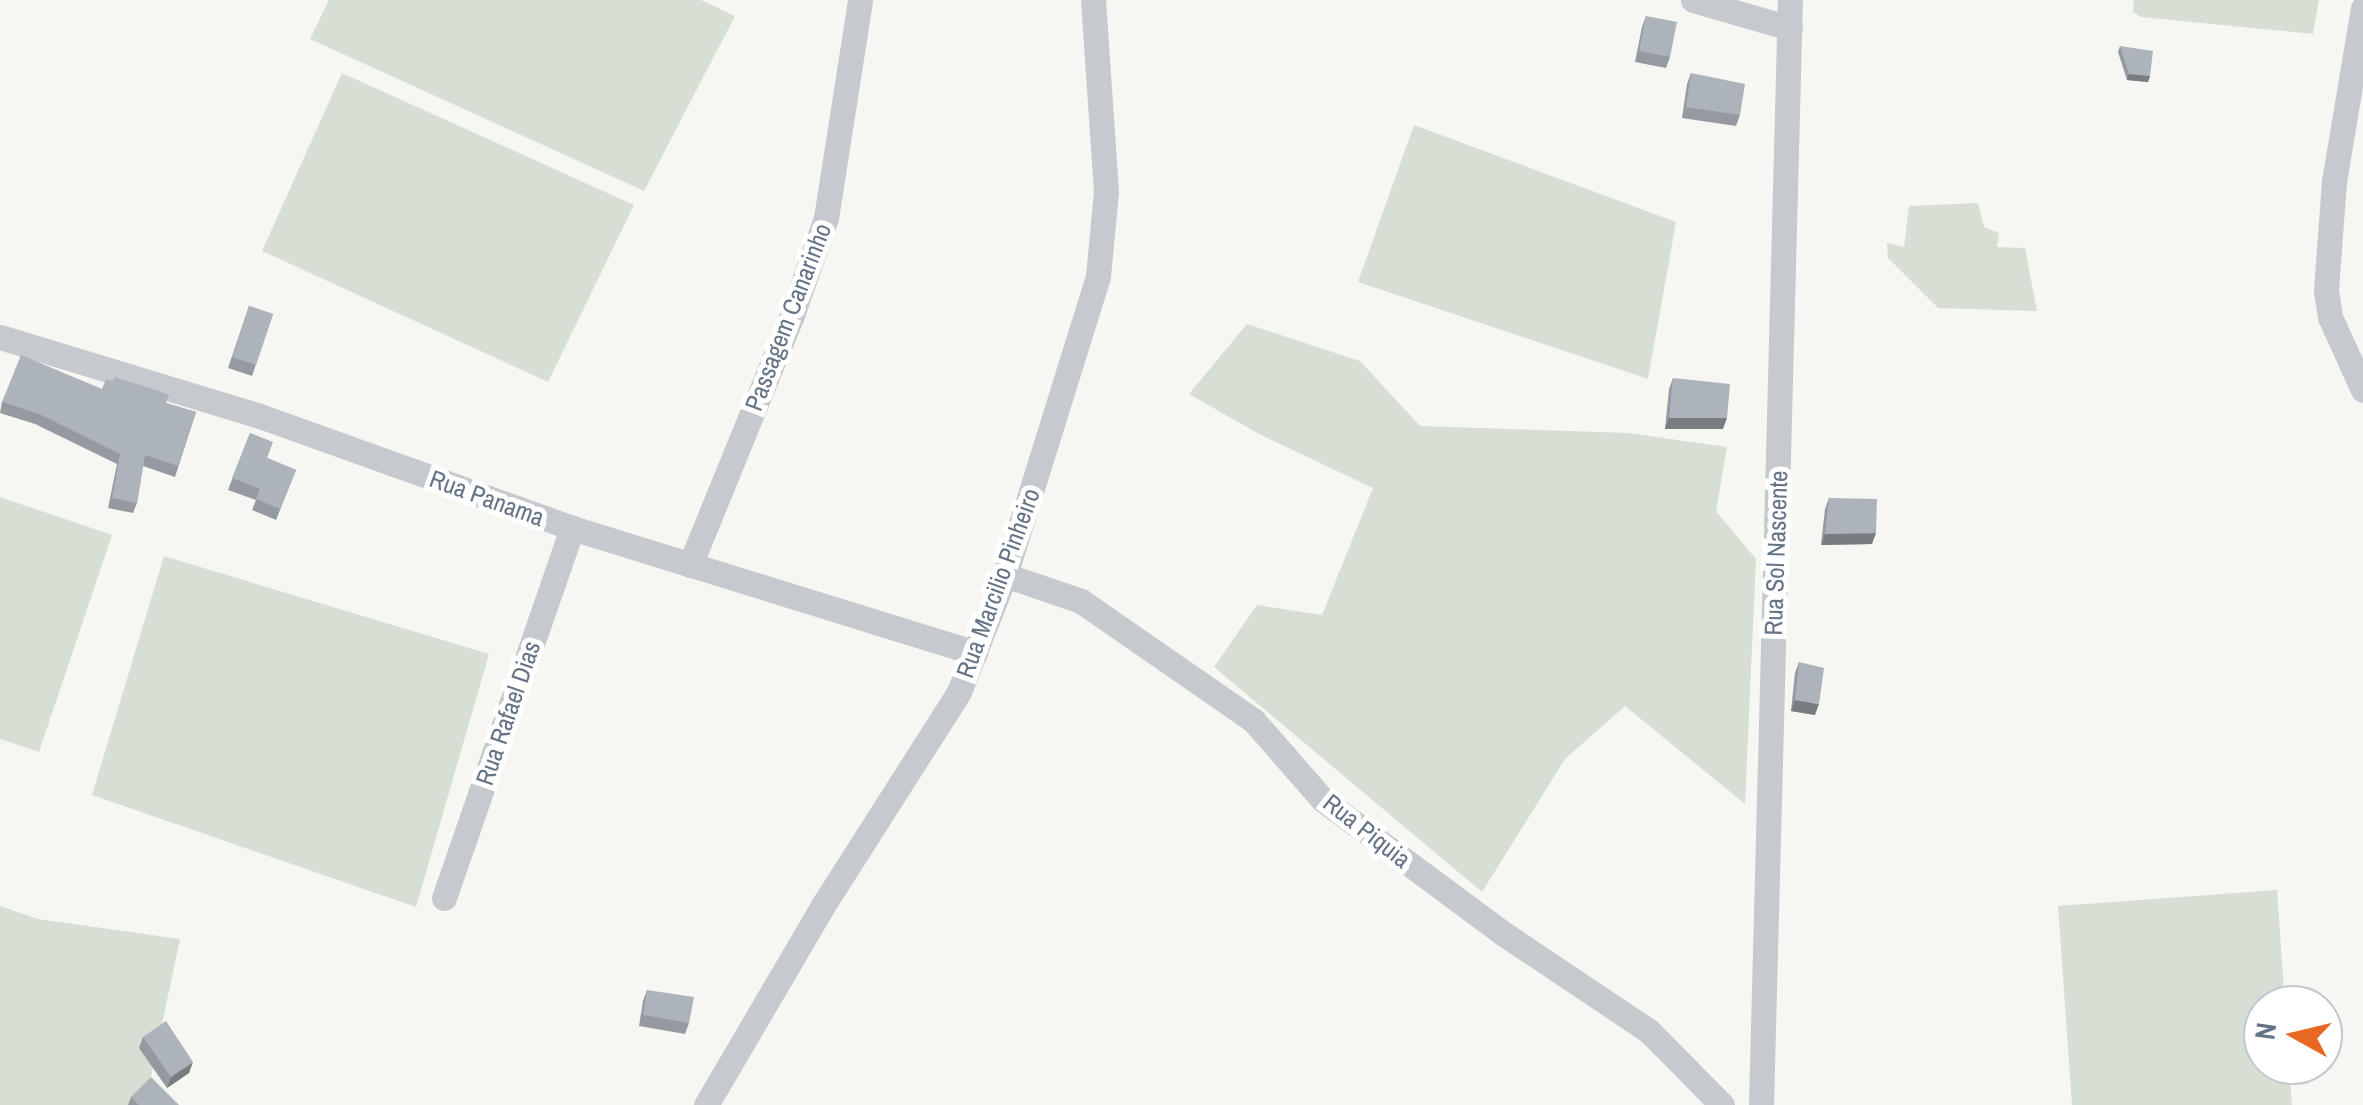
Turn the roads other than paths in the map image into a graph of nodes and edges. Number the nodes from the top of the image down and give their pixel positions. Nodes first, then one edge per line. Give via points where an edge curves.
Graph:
1 (860, 0) edge
2 (1094, 0) edge
3 (1693, 0) edge
4 (1790, 0) edge
5 (2363, 8) edge
6 (1790, 28) junction
7 (0, 337) edge
8 (2363, 390) edge
9 (572, 528) junction
10 (690, 565) junction
11 (1006, 576) junction
12 (975, 653) junction
13 (444, 898) dead end
14 (706, 1105) edge
15 (1722, 1105) edge
16 (1761, 1105) edge

1 - 10 street, Passagem Canarinho via 826,218
2 - 11 street, Rua Marcilio Pinheiro via 1106,191 1098,276
3 - 6 street
4 - 6 street, Rua Sol Nascente
5 - 8 street via 2334,181 2326,290
6 - 16 street, Rua Sol Nascente
7 - 9 street, Rua Panama via 256,415
9 - 10 street, Rua Panama
9 - 13 street, Rua Rafael Dias
10 - 12 street, Rua Panama
11 - 12 street, Rua Marcilio Pinheiro
11 - 15 street, Rua Piquia via 1081,602 1253,720 1323,800 1649,1032
12 - 14 street, Rua Marcilio Pinheiro via 959,692

